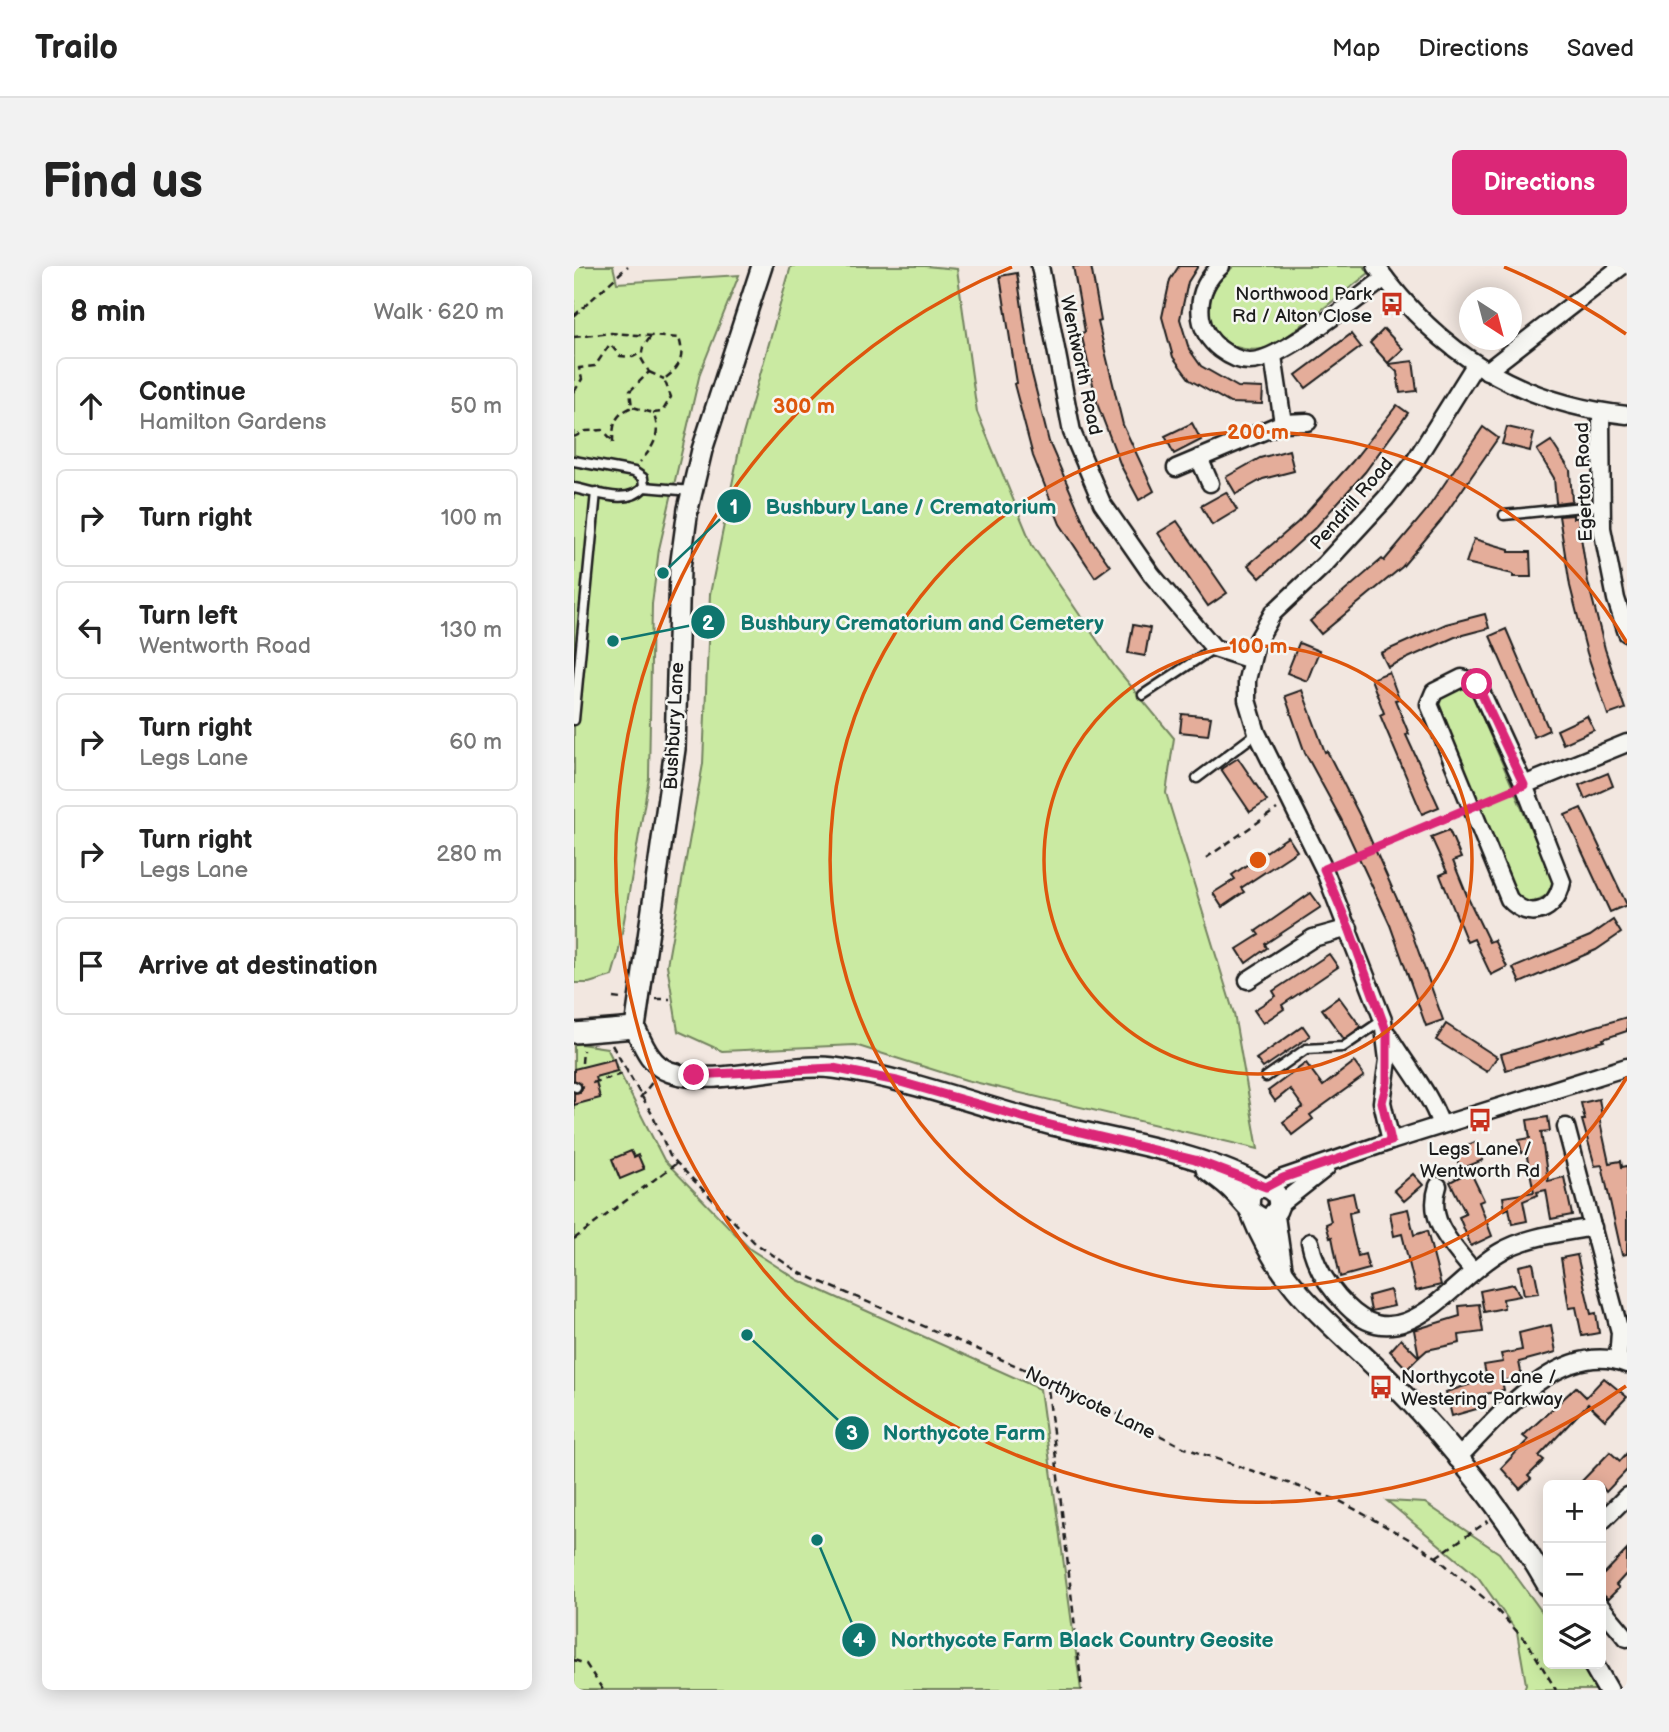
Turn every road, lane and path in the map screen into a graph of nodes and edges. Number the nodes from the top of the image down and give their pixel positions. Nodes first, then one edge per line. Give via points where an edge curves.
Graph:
1 (628, 266) edge
2 (761, 266) edge
3 (1040, 266) edge
4 (1221, 266) edge
5 (1622, 266) edge
6 (1380, 272) edge
7 (574, 316) edge
8 (652, 335) junction
9 (574, 337) edge
10 (642, 352) junction
11 (1273, 356) junction
12 (1481, 368) junction
13 (649, 372) junction
14 (664, 379) junction
15 (574, 392) edge
16 (632, 407) junction
17 (1601, 412) junction
18 (653, 413) junction
19 (1627, 415) edge
20 (1308, 422) dead end
21 (1283, 423) junction
22 (574, 437) edge
23 (1199, 458) junction
24 (574, 461) edge
25 (1176, 468) dead end
26 (630, 471) junction
27 (1210, 483) dead end
28 (644, 487) junction
29 (574, 488) edge
30 (692, 491) junction
31 (596, 492) junction
32 (1602, 505) junction
33 (1504, 515) dead end
34 (1627, 633) edge
35 (1214, 648) junction
36 (1251, 660) junction
37 (1143, 695) dead end
38 (574, 720) edge
39 (1257, 733) junction
40 (1627, 743) edge
41 (1198, 778) dead end
42 (1524, 785) junction
43 (1291, 799) junction
44 (1471, 808) junction
45 (1206, 858) dead end
46 (1324, 869) junction
47 (1349, 928) junction
48 (1248, 980) dead end
49 (1385, 1027) junction
50 (635, 1028) junction
51 (604, 1032) junction
52 (574, 1033) edge
53 (1627, 1067) edge
54 (628, 1072) junction
55 (1266, 1077) dead end
56 (592, 1083) dead end
57 (1441, 1125) junction
58 (1566, 1128) dead end
59 (1391, 1141) junction
60 (1195, 1160) junction
61 (1336, 1160) junction
62 (677, 1163) junction
63 (1438, 1186) dead end
64 (1264, 1187) junction
65 (1276, 1209) junction
66 (1250, 1211) junction
67 (1593, 1227) junction
68 (574, 1239) edge
69 (1310, 1242) dead end
70 (1473, 1271) junction
71 (1283, 1272) junction
72 (1622, 1362) edge
73 (1047, 1379) junction
74 (1457, 1459) junction
75 (1627, 1496) edge
76 (1499, 1513) junction
77 (1606, 1517) edge
78 (1436, 1557) junction
79 (1543, 1579) edge
80 (1606, 1612) edge
81 (1623, 1627) edge
82 (574, 1660) edge
83 (1596, 1669) edge
84 (603, 1690) edge
85 (1082, 1690) edge
86 (1556, 1690) edge
87 (1608, 1690) edge

1 - 7 path
2 - 30 street, Bushbury Lane
3 - 35 street, Wentworth Road via 1072,432 1102,503 1152,575
4 - 11 street via 1203,288 1199,308 1210,342 1230,356 1250,362
5 - 12 street
6 - 11 street
6 - 12 street via 1421,322
8 - 9 path
8 - 10 path
8 - 14 path via 679,338 682,348 680,364
10 - 13 path via 642,363
10 - 15 path via 625,357 610,344 595,366 579,368 582,379
11 - 21 street
12 - 17 street via 1547,398
12 - 36 street, Pendrill Road via 1386,498 1273,613
13 - 14 path
13 - 16 path via 630,391
14 - 18 path via 671,397 662,412
16 - 18 path
16 - 22 path via 617,415 613,443 603,430
17 - 19 street
17 - 32 street, Egerton Road
18 - 26 path via 659,426 654,445
20 - 21 street
21 - 23 street
23 - 25 street
23 - 27 street
24 - 26 lane
26 - 28 lane via 643,478
28 - 30 lane
28 - 31 lane via 637,495 624,498
29 - 31 lane
30 - 50 street, Bushbury Lane via 680,568 675,749
31 - 38 lane
32 - 33 lane
32 - 34 street, Egerton Road via 1602,528
35 - 36 street
35 - 37 lane
36 - 39 street via 1247,700
39 - 41 lane
39 - 43 street
40 - 42 street
42 - 44 path
42 - 44 street via 1562,882 1559,896 1547,907 1519,910 1509,899
42 - 44 street via 1477,684 1462,678 1434,692 1429,704
43 - 45 path
43 - 46 street
44 - 46 path
46 - 47 street
47 - 48 street via 1313,938
47 - 49 street
49 - 55 lane via 1343,1047 1306,1049
49 - 57 street via 1409,1071 1430,1096
49 - 59 street via 1387,1082 1382,1102
50 - 51 street
50 - 60 street via 651,1058 669,1072 713,1076 833,1068
51 - 52 street
51 - 54 path, Northycote Lane
53 - 57 street
54 - 56 path
54 - 62 path, Northycote Lane
57 - 59 street
58 - 67 street via 1565,1149
59 - 61 street
60 - 64 street
60 - 66 street via 1232,1189
61 - 64 street
61 - 65 street
62 - 68 path
62 - 73 path, Northycote Lane via 755,1243 800,1273
63 - 70 street via 1427,1205
64 - 65 street via 1276,1194
64 - 66 street via 1250,1195
65 - 66 street via 1263,1218
65 - 71 street
66 - 71 street via 1264,1247
67 - 70 street via 1525,1241
67 - 72 street via 1620,1332
69 - 70 street via 1313,1258 1337,1296 1360,1319 1377,1326 1410,1320 1433,1308
71 - 74 street via 1308,1306 1394,1385
72 - 74 street via 1580,1362 1543,1377
73 - 78 path, Northycote Lane via 1185,1448 1338,1500
73 - 85 path
74 - 76 street
75 - 77 street
76 - 78 path
76 - 79 street
78 - 86 path, Northycote Lane via 1528,1643
80 - 81 street
82 - 84 path via 586,1664
83 - 87 street

